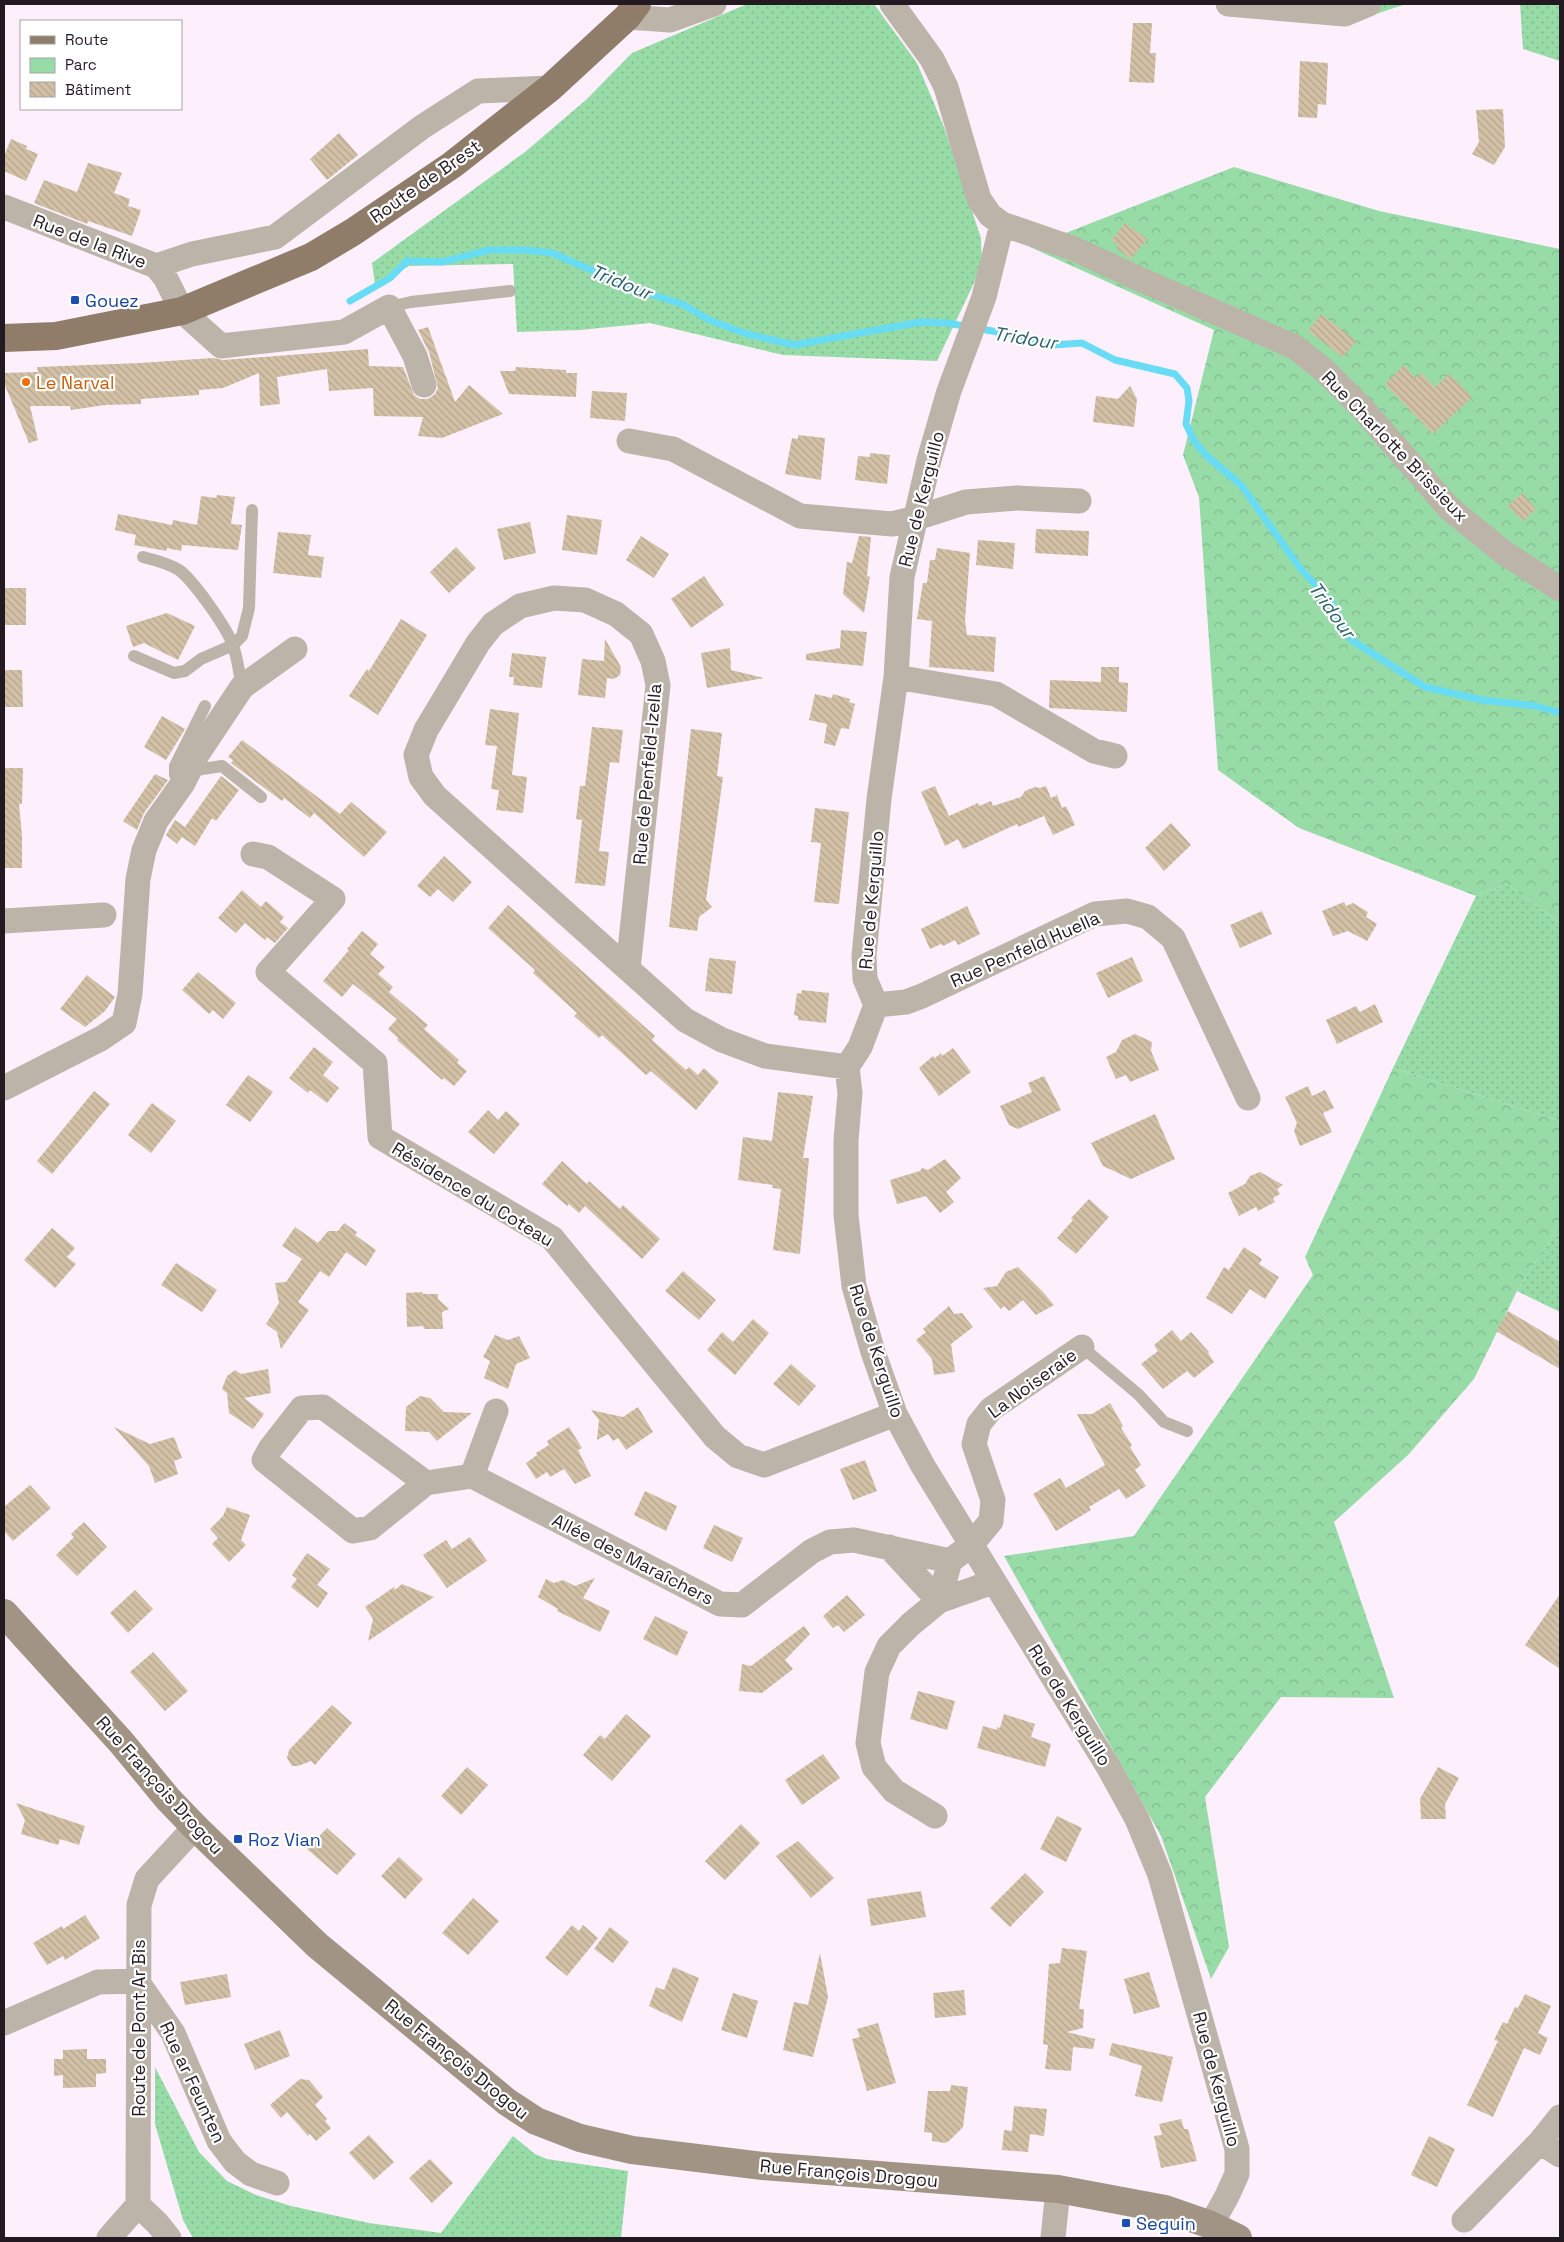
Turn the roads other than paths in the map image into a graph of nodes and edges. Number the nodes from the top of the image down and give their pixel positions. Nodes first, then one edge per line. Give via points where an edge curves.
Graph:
1 (714, 4) edge
2 (892, 4) edge
3 (1228, 4) edge
4 (1369, 4) edge
5 (632, 10) edge
6 (550, 88) junction
7 (4, 207) edge
8 (1002, 224) junction
9 (156, 266) junction
10 (510, 291) dead end
11 (389, 307) junction
12 (182, 311) junction
13 (4, 338) edge
14 (424, 385) dead end
15 (629, 441) dead end
16 (1079, 501) dead end
17 (252, 510) dead end
18 (916, 518) junction
19 (143, 557) dead end
20 (1560, 589) edge
21 (233, 645) junction
22 (295, 649) dead end
23 (134, 656) dead end
24 (896, 677) junction
25 (242, 688) junction
26 (206, 706) dead end
27 (1115, 756) dead end
28 (186, 777) junction
29 (261, 798) dead end
30 (253, 854) dead end
31 (104, 916) dead end
32 (4, 921) edge
33 (628, 969) junction
34 (876, 1005) junction
35 (847, 1067) junction
36 (4, 1088) edge
37 (1248, 1098) dead end
38 (1082, 1347) joint
39 (496, 1411) dead end
40 (895, 1414) junction
41 (1188, 1431) dead end
42 (472, 1476) junction
43 (426, 1483) junction
44 (971, 1545) junction
45 (889, 1547) junction
46 (950, 1561) junction
47 (993, 1582) junction
48 (939, 1602) junction
49 (4, 1613) edge
50 (935, 1816) dead end
51 (195, 1827) junction
52 (137, 1981) junction
53 (4, 2023) edge
54 (1560, 2117) edge
55 (1550, 2148) edge
56 (277, 2183) dead end
57 (1058, 2189) junction
58 (138, 2205) junction
59 (1464, 2220) dead end
60 (1211, 2225) junction
61 (109, 2238) edge
62 (169, 2238) edge
63 (1053, 2238) edge
64 (1238, 2238) edge

1 - 5 street via 670,20
2 - 8 street via 932,59 946,87 979,199 990,215
3 - 4 street via 1345,14
5 - 6 main road, Route de Brest
6 - 9 street via 478,91 422,127 275,237 192,254
6 - 12 main road, Route de Brest via 452,165 311,257
7 - 9 street, Rue de la Rive
8 - 18 street, Rue de Kerguillo via 984,297 936,434
8 - 20 street, Rue Charlotte Brissieux via 1072,248 1294,347 1325,371 1362,408 1450,509 1503,552
9 - 12 street, Rue de la Rive
10 - 11 lane
11 - 12 street via 344,332 221,346
11 - 14 street via 415,356
12 - 13 main road, Route de Brest via 56,336
15 - 18 street via 674,449 800,516 892,524
16 - 18 street via 1017,498 966,502
17 - 21 lane via 250,608 245,630
18 - 24 street, Rue de Kerguillo via 902,577
19 - 21 lane via 180,571 192,583
21 - 23 lane via 185,671 174,673
21 - 25 lane
22 - 25 street
24 - 27 street via 996,694 1094,751
24 - 34 street, Rue de Kerguillo via 879,799 864,956 865,979
25 - 28 street via 198,753
26 - 28 lane via 175,766 175,775
28 - 29 lane via 222,766
28 - 36 street via 156,821 144,850 138,879 130,994 124,1023 102,1038
30 - 40 street, Résidence du Coteau via 268,857 333,899 268,972 376,1063 380,1137 552,1238 715,1437 738,1456 764,1465
31 - 32 street
33 - 33 street, Rue de Penfeld-Izella via 658,685 653,660 641,634 616,614 585,600 554,598 520,606 493,624 478,643 426,730 416,755 420,777 435,796
33 - 35 street, Rue de Penfeld-Izella via 685,1020 722,1040 765,1056
34 - 35 street via 860,1047
34 - 37 street, Rue Penfeld Huella via 906,1002 922,996 1095,914 1128,911 1148,917 1173,938
35 - 40 street, Rue de Kerguillo via 850,1094 846,1215 854,1286
38 - 41 lane, La Noiseraie via 1138,1394 1164,1422
38 - 44 street, La Noiseraie via 991,1409 979,1424 974,1444 993,1500 991,1521
39 - 42 street
40 - 44 street, Rue de Kerguillo
42 - 43 street
42 - 45 street, Allée des Maraîchers via 720,1604 742,1605 812,1551 830,1542 854,1540
43 - 43 street via 370,1528 353,1531 264,1460 302,1408 323,1407
44 - 46 street, La Noiseraie
44 - 47 street, Rue de Kerguillo
45 - 46 street, Allée des Maraîchers
45 - 48 street
46 - 48 street
47 - 48 street
47 - 60 street, Rue de Kerguillo via 1109,1768 1137,1819 1160,1875 1237,2149 1236,2174
48 - 50 street via 889,1646 877,1672 868,1743 874,1767 894,1790
49 - 51 street, Rue François Drogou
51 - 52 street, Route de Pont Ar Bis via 147,1879 139,1905
51 - 57 street, Rue François Drogou via 317,1945 507,2102 536,2121 580,2138 673,2156
52 - 53 street via 98,1982
52 - 56 street, Rue ar Feunten via 173,2033 219,2141 235,2162 251,2174
52 - 58 street, Route de Pont Ar Bis
54 - 55 street
55 - 59 street
57 - 60 street, Rue François Drogou via 1142,2204
57 - 63 street
58 - 61 street
58 - 62 street
60 - 64 street, Rue François Drogou

